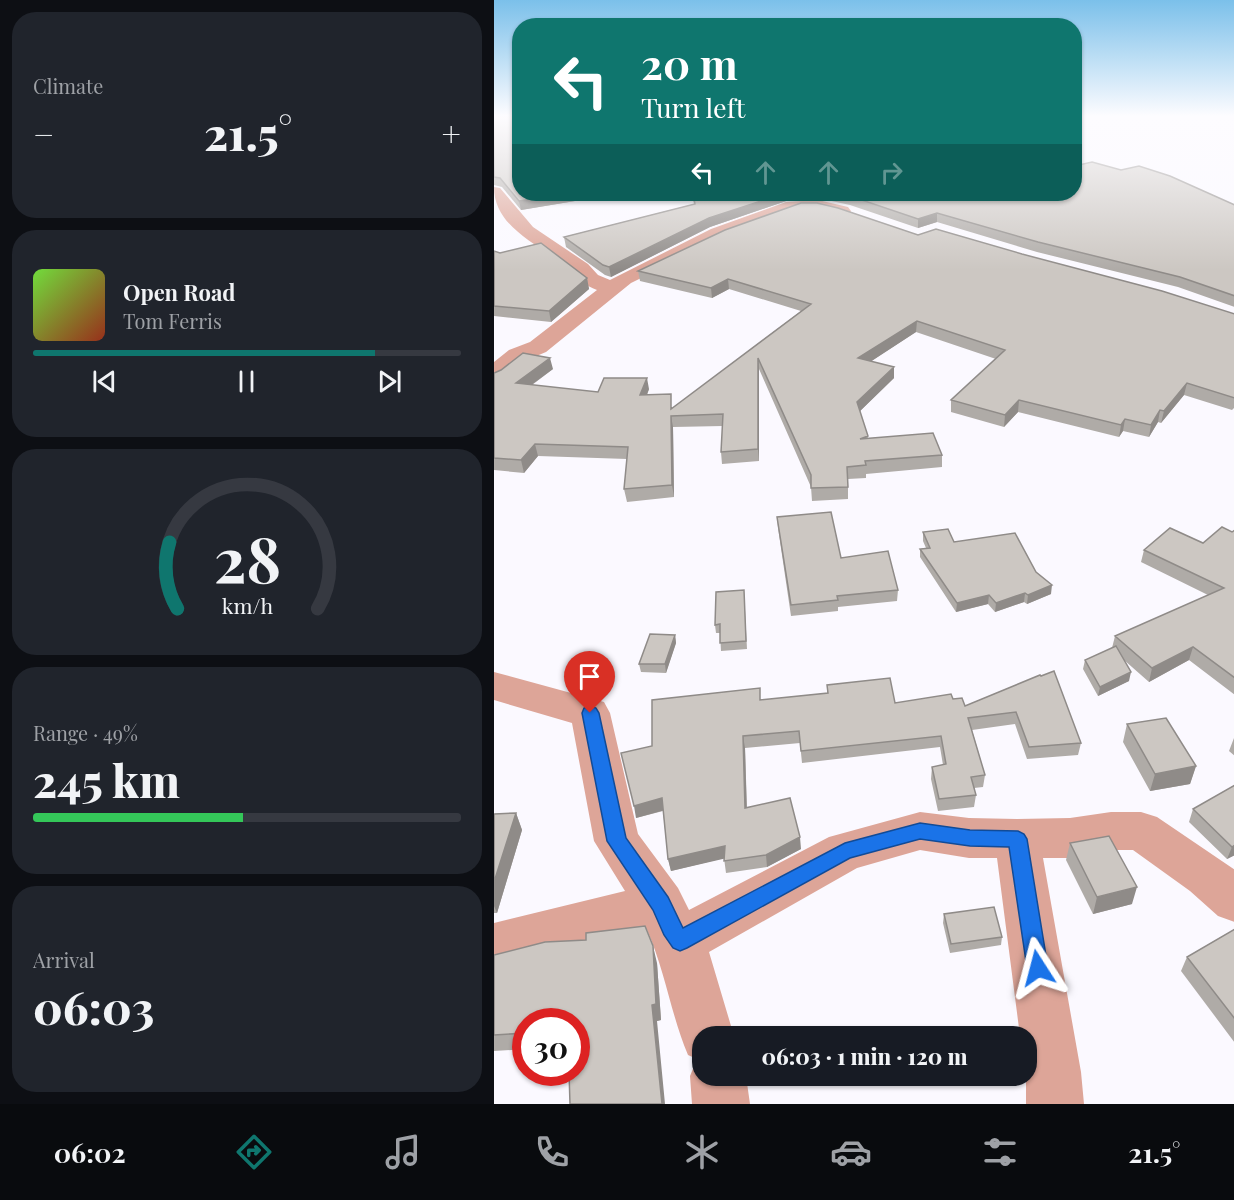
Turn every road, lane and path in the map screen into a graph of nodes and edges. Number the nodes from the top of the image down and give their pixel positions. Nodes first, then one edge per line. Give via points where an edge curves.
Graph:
1 (494, 192) edge
2 (855, 215) edge
3 (613, 287) junction
4 (494, 375) edge
5 (494, 686) edge
6 (1018, 839) junction
7 (1235, 900) edge
8 (670, 922) junction
9 (494, 947) edge
10 (704, 1026) edge
11 (719, 1086) edge
12 (721, 1104) edge
13 (1055, 1104) edge

1 - 3 street via 526,231 581,268 594,283
2 - 3 street via 818,205 792,206 718,233
3 - 4 street via 538,347 518,355
5 - 8 street via 590,713 617,841
6 - 7 street via 1141,831
6 - 8 street via 920,831 845,851
6 - 13 street
8 - 9 street
8 - 10 street
11 - 12 street

